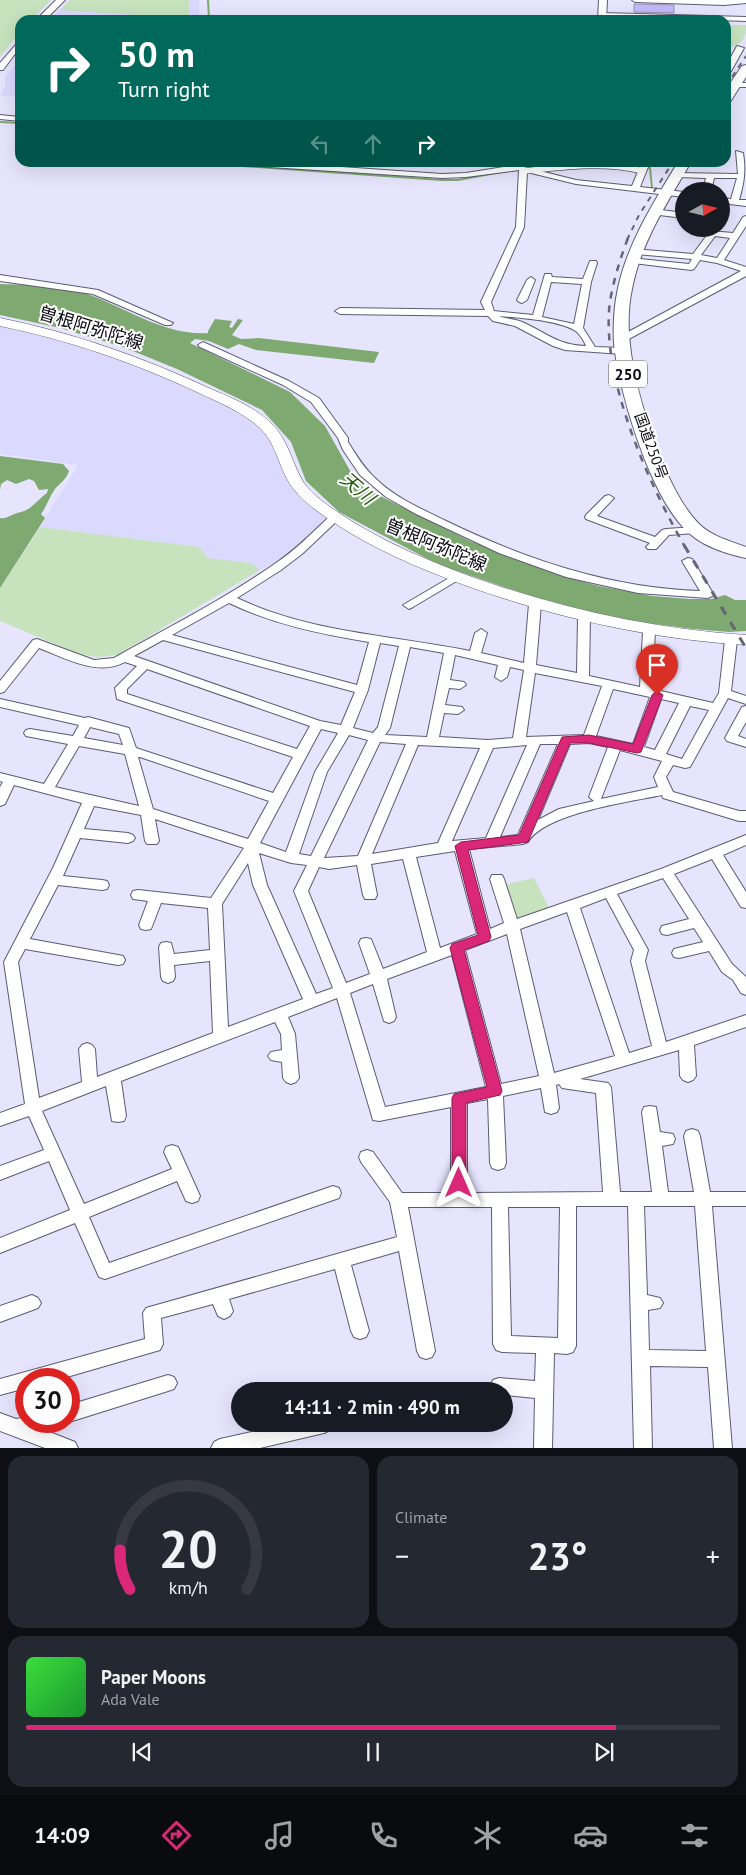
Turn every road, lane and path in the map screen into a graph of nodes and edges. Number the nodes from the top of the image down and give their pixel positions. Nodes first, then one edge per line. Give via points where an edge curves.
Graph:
1 (61, 0) edge
2 (603, 0) edge
3 (635, 0) edge
4 (745, 1) edge
5 (676, 2) junction
6 (45, 15) edge
7 (602, 15) edge
8 (677, 15) edge
9 (731, 19) edge
10 (746, 19) edge
11 (740, 46) edge
12 (15, 48) edge
13 (731, 63) edge
14 (0, 68) edge
15 (746, 68) edge
16 (741, 85) edge
17 (731, 94) edge
18 (0, 117) edge
19 (15, 118) edge
20 (739, 153) edge
21 (302, 167) edge
22 (519, 167) edge
23 (645, 167) edge
24 (681, 169) edge
25 (710, 176) junction
26 (741, 176) junction
27 (709, 182) edge
28 (635, 189) junction
29 (666, 193) junction
30 (675, 194) edge
31 (730, 201) edge
32 (734, 202) junction
33 (746, 203) edge
34 (654, 212) junction
35 (675, 215) edge
36 (746, 220) edge
37 (735, 236) junction
38 (634, 255) junction
39 (697, 257) junction
40 (719, 261) junction
41 (594, 263) dead end
42 (746, 271) edge
43 (0, 278) edge
44 (587, 282) junction
45 (546, 291) junction
46 (522, 300) dead end
47 (340, 311) dead end
48 (491, 312) junction
49 (537, 318) junction
50 (0, 322) edge
51 (168, 323) dead end
52 (578, 328) junction
53 (203, 344) dead end
54 (623, 345) junction
55 (592, 350) junction
56 (609, 498) dead end
57 (335, 517) junction
58 (694, 530) junction
59 (746, 553) edge
60 (688, 561) dead end
61 (456, 577) junction
62 (229, 598) junction
63 (535, 604) junction
64 (409, 605) dead end
65 (584, 618) junction
66 (649, 631) junction
67 (481, 633) dead end
68 (162, 636) junction
69 (375, 640) junction
70 (738, 640) edge
71 (405, 644) junction
72 (450, 651) junction
73 (475, 655) junction
74 (124, 657) junction
75 (505, 662) junction
76 (145, 664) junction
77 (530, 668) junction
78 (502, 677) dead end
79 (584, 678) junction
80 (444, 684) junction
81 (609, 684) junction
82 (460, 685) dead end
83 (0, 689) edge
84 (362, 690) junction
85 (651, 693) junction
86 (725, 693) junction
87 (746, 700) edge
88 (686, 701) junction
89 (0, 703) edge
90 (438, 708) junction
91 (716, 708) junction
92 (458, 710) dead end
93 (746, 710) edge
94 (88, 721) junction
95 (317, 724) junction
96 (345, 730) junction
97 (30, 733) dead end
98 (376, 737) junction
99 (566, 739) junction
100 (589, 739) junction
101 (414, 740) junction
102 (536, 740) junction
103 (432, 741) junction
104 (75, 742) junction
105 (519, 742) junction
106 (746, 743) edge
107 (488, 744) junction
108 (616, 745) junction
109 (637, 749) junction
110 (132, 752) junction
111 (300, 755) junction
112 (664, 758) junction
113 (5, 779) edge
114 (47, 790) junction
115 (665, 790) junction
116 (596, 797) dead end
117 (276, 799) junction
118 (0, 801) edge
119 (90, 801) junction
120 (147, 812) junction
121 (746, 816) edge
122 (527, 832) junction
123 (76, 833) junction
124 (128, 838) dead end
125 (746, 840) edge
126 (152, 841) dead end
127 (490, 843) junction
128 (461, 846) junction
129 (251, 847) junction
130 (443, 847) junction
131 (715, 853) junction
132 (408, 854) junction
133 (291, 858) junction
134 (362, 859) junction
135 (315, 862) junction
136 (666, 872) junction
137 (497, 879) dead end
138 (54, 880) junction
139 (102, 885) dead end
140 (609, 892) junction
141 (138, 895) dead end
142 (370, 895) dead end
143 (156, 898) junction
144 (746, 903) edge
145 (215, 904) junction
146 (572, 905) junction
147 (698, 922) junction
148 (146, 924) dead end
149 (512, 926) junction
150 (667, 930) dead end
151 (485, 937) junction
152 (366, 943) dead end
153 (21, 944) junction
154 (712, 945) junction
155 (457, 948) junction
156 (679, 953) dead end
157 (218, 955) junction
158 (435, 955) junction
159 (118, 960) dead end
160 (168, 977) dead end
161 (380, 978) junction
162 (746, 989) edge
163 (342, 992) junction
164 (312, 1003) junction
165 (280, 1015) junction
166 (389, 1017) dead end
167 (746, 1021) edge
168 (222, 1037) junction
169 (686, 1042) junction
170 (87, 1048) dead end
171 (661, 1050) junction
172 (624, 1061) junction
173 (688, 1076) dead end
174 (565, 1077) junction
175 (113, 1078) junction
176 (292, 1078) dead end
177 (548, 1080) junction
178 (90, 1086) junction
179 (495, 1091) junction
180 (459, 1098) junction
181 (33, 1107) junction
182 (552, 1108) dead end
183 (650, 1112) dead end
184 (118, 1116) dead end
185 (0, 1120) edge
186 (692, 1136) dead end
187 (172, 1152) dead end
188 (53, 1153) junction
189 (367, 1156) dead end
190 (498, 1163) dead end
191 (180, 1172) junction
192 (0, 1173) edge
193 (334, 1193) dead end
194 (192, 1196) dead end
195 (612, 1199) junction
196 (636, 1199) junction
197 (661, 1199) junction
198 (702, 1199) junction
199 (746, 1199) edge
200 (398, 1200) junction
201 (459, 1200) junction
202 (500, 1200) junction
203 (568, 1200) junction
204 (80, 1214) junction
205 (406, 1242) junction
206 (0, 1246) edge
207 (341, 1260) junction
208 (32, 1303) dead end
209 (0, 1314) edge
210 (360, 1331) dead end
211 (545, 1345) junction
212 (426, 1351) dead end
213 (640, 1358) junction
214 (716, 1359) junction
215 (68, 1368) edge
216 (15, 1383) edge
217 (168, 1383) dead end
218 (0, 1387) edge
219 (513, 1387) edge
220 (544, 1390) junction
221 (80, 1410) edge
222 (8, 1426) edge
223 (270, 1432) edge
224 (69, 1448) edge
225 (220, 1448) edge
226 (543, 1448) edge
227 (643, 1448) edge
228 (723, 1448) edge

1 - 6 street
2 - 7 street
3 - 5 street
4 - 5 street
5 - 8 street
9 - 10 street
11 - 13 street
12 - 14 street
15 - 16 highway
16 - 17 highway
18 - 19 street
20 - 26 street
21 - 22 street via 442,176
22 - 28 street via 576,182
22 - 48 street via 520,227 486,302
23 - 28 street
24 - 25 street
24 - 29 highway, 国道250号 / 250
25 - 26 street
25 - 27 street
26 - 32 street
28 - 29 street
29 - 30 street
29 - 34 highway, 国道250号 / 250
31 - 32 street
32 - 33 street
34 - 35 street
34 - 38 highway, 国道250号 / 250
36 - 37 street
37 - 39 street via 713,233
37 - 40 street
38 - 39 street via 691,267
38 - 54 highway, 国道250号 / 250 via 625,290
39 - 40 street
40 - 42 street
41 - 44 street
42 - 54 street
43 - 51 street via 95,292
44 - 45 street via 549,277
44 - 52 street
45 - 46 street via 529,284
45 - 49 street
47 - 48 street
48 - 49 street
48 - 55 street via 496,318 518,324 556,344
49 - 52 street
50 - 57 main road, 曽根阿弥陀線 via 68,338 150,366 245,409 280,444 306,494
52 - 55 street
53 - 60 street via 315,400 364,473 380,488 403,504 466,536 580,577 655,592 708,595
54 - 55 street
54 - 58 highway, 国道250号 / 250 via 651,451 666,487
56 - 58 street via 590,517 654,545 666,532
57 - 61 main road, 曽根阿弥陀線 via 400,553
57 - 62 street via 291,557
58 - 59 highway, 国道250号 / 250
61 - 63 main road, 曽根阿弥陀線
61 - 64 street
62 - 68 street
62 - 69 street via 283,620
63 - 65 main road, 曽根阿弥陀線
63 - 77 street
65 - 66 main road, 曽根阿弥陀線
65 - 79 street
66 - 70 main road, 曽根阿弥陀線
66 - 85 street
67 - 73 street
68 - 74 street
68 - 84 street
69 - 71 street
69 - 84 street
70 - 86 street
71 - 72 street
71 - 98 street via 384,728
72 - 73 street
72 - 80 street
73 - 75 street
74 - 76 street
74 - 83 street via 92,664 37,643
75 - 77 street
75 - 78 street
76 - 95 street
76 - 111 street via 121,688 121,696
77 - 79 street
77 - 105 street
79 - 81 street
80 - 82 street
80 - 90 street
81 - 85 street
81 - 100 street
84 - 96 street
85 - 88 street
85 - 109 street
86 - 87 street
86 - 91 street
88 - 91 street
88 - 112 street
89 - 94 street
90 - 92 street
90 - 103 street
91 - 112 street via 685,764
93 - 106 street via 731,738
94 - 104 street
94 - 110 street via 126,731
95 - 96 street
95 - 111 street
96 - 98 street
96 - 133 street via 321,772
97 - 104 street
98 - 101 street
98 - 135 street
99 - 100 street
99 - 102 street
99 - 122 street
100 - 108 street
101 - 103 street
101 - 134 street
102 - 105 street
102 - 127 street
103 - 107 street
104 - 110 street
104 - 114 street
105 - 107 street
107 - 130 street
108 - 109 street
108 - 116 street
109 - 112 street
110 - 117 street
110 - 120 street
111 - 117 street
112 - 115 street via 660,778
113 - 114 street
113 - 118 street
114 - 119 street
115 - 121 street via 668,795
115 - 122 street via 564,812
117 - 129 street
119 - 120 street
119 - 123 street
120 - 126 street
120 - 129 street
122 - 127 street via 524,839
123 - 124 street
123 - 138 street
125 - 131 street
127 - 128 street
128 - 130 street
128 - 151 street
129 - 133 street
129 - 145 street
129 - 164 street via 260,885
130 - 132 street
131 - 136 street
131 - 144 street
132 - 134 street
132 - 158 street
133 - 135 street
134 - 135 street via 329,864
134 - 142 street
135 - 163 street via 301,892
136 - 140 street
136 - 147 street
137 - 149 street
138 - 139 street
138 - 153 street
140 - 146 street
140 - 171 street via 641,950 638,961
141 - 143 street
143 - 145 street
143 - 148 street
145 - 157 street
146 - 149 street
146 - 172 street
147 - 150 street
147 - 154 street
149 - 151 street
149 - 177 street
151 - 155 street
152 - 161 street
153 - 159 street
153 - 181 street via 11,962
154 - 156 street
154 - 162 street
155 - 158 street
155 - 179 street
157 - 160 street via 166,954
157 - 168 street
158 - 161 street
161 - 163 street
161 - 166 street
163 - 164 street
163 - 180 street via 379,1114
164 - 165 street
165 - 168 street
165 - 176 street via 288,1034 283,1056
167 - 169 street
168 - 175 street
169 - 171 street
169 - 173 street
170 - 178 street
171 - 172 street
172 - 174 street
174 - 177 street
174 - 195 street via 567,1084 603,1088
175 - 178 street
175 - 184 street
177 - 179 street
177 - 182 street
178 - 181 street
179 - 180 street
179 - 190 street
180 - 201 street
181 - 185 street
181 - 188 street
183 - 197 street via 660,1139
186 - 198 street
187 - 191 street
188 - 192 street
188 - 204 street
189 - 200 street
191 - 194 street
191 - 204 street
193 - 204 street via 105,1272
195 - 196 street
195 - 203 street
196 - 197 street
196 - 213 street via 646,1303
197 - 198 street
198 - 199 street
198 - 214 street
200 - 201 street
200 - 205 street
201 - 202 street
202 - 203 street
202 - 211 street via 502,1344
203 - 211 street via 567,1346
204 - 206 street
205 - 207 street
205 - 212 street
207 - 210 street
207 - 215 street via 221,1303 152,1313 154,1344
208 - 209 street
211 - 220 street
213 - 214 street
213 - 227 street
214 - 228 street
216 - 218 street
217 - 221 street
219 - 220 street
220 - 226 street
222 - 224 street
223 - 225 street

